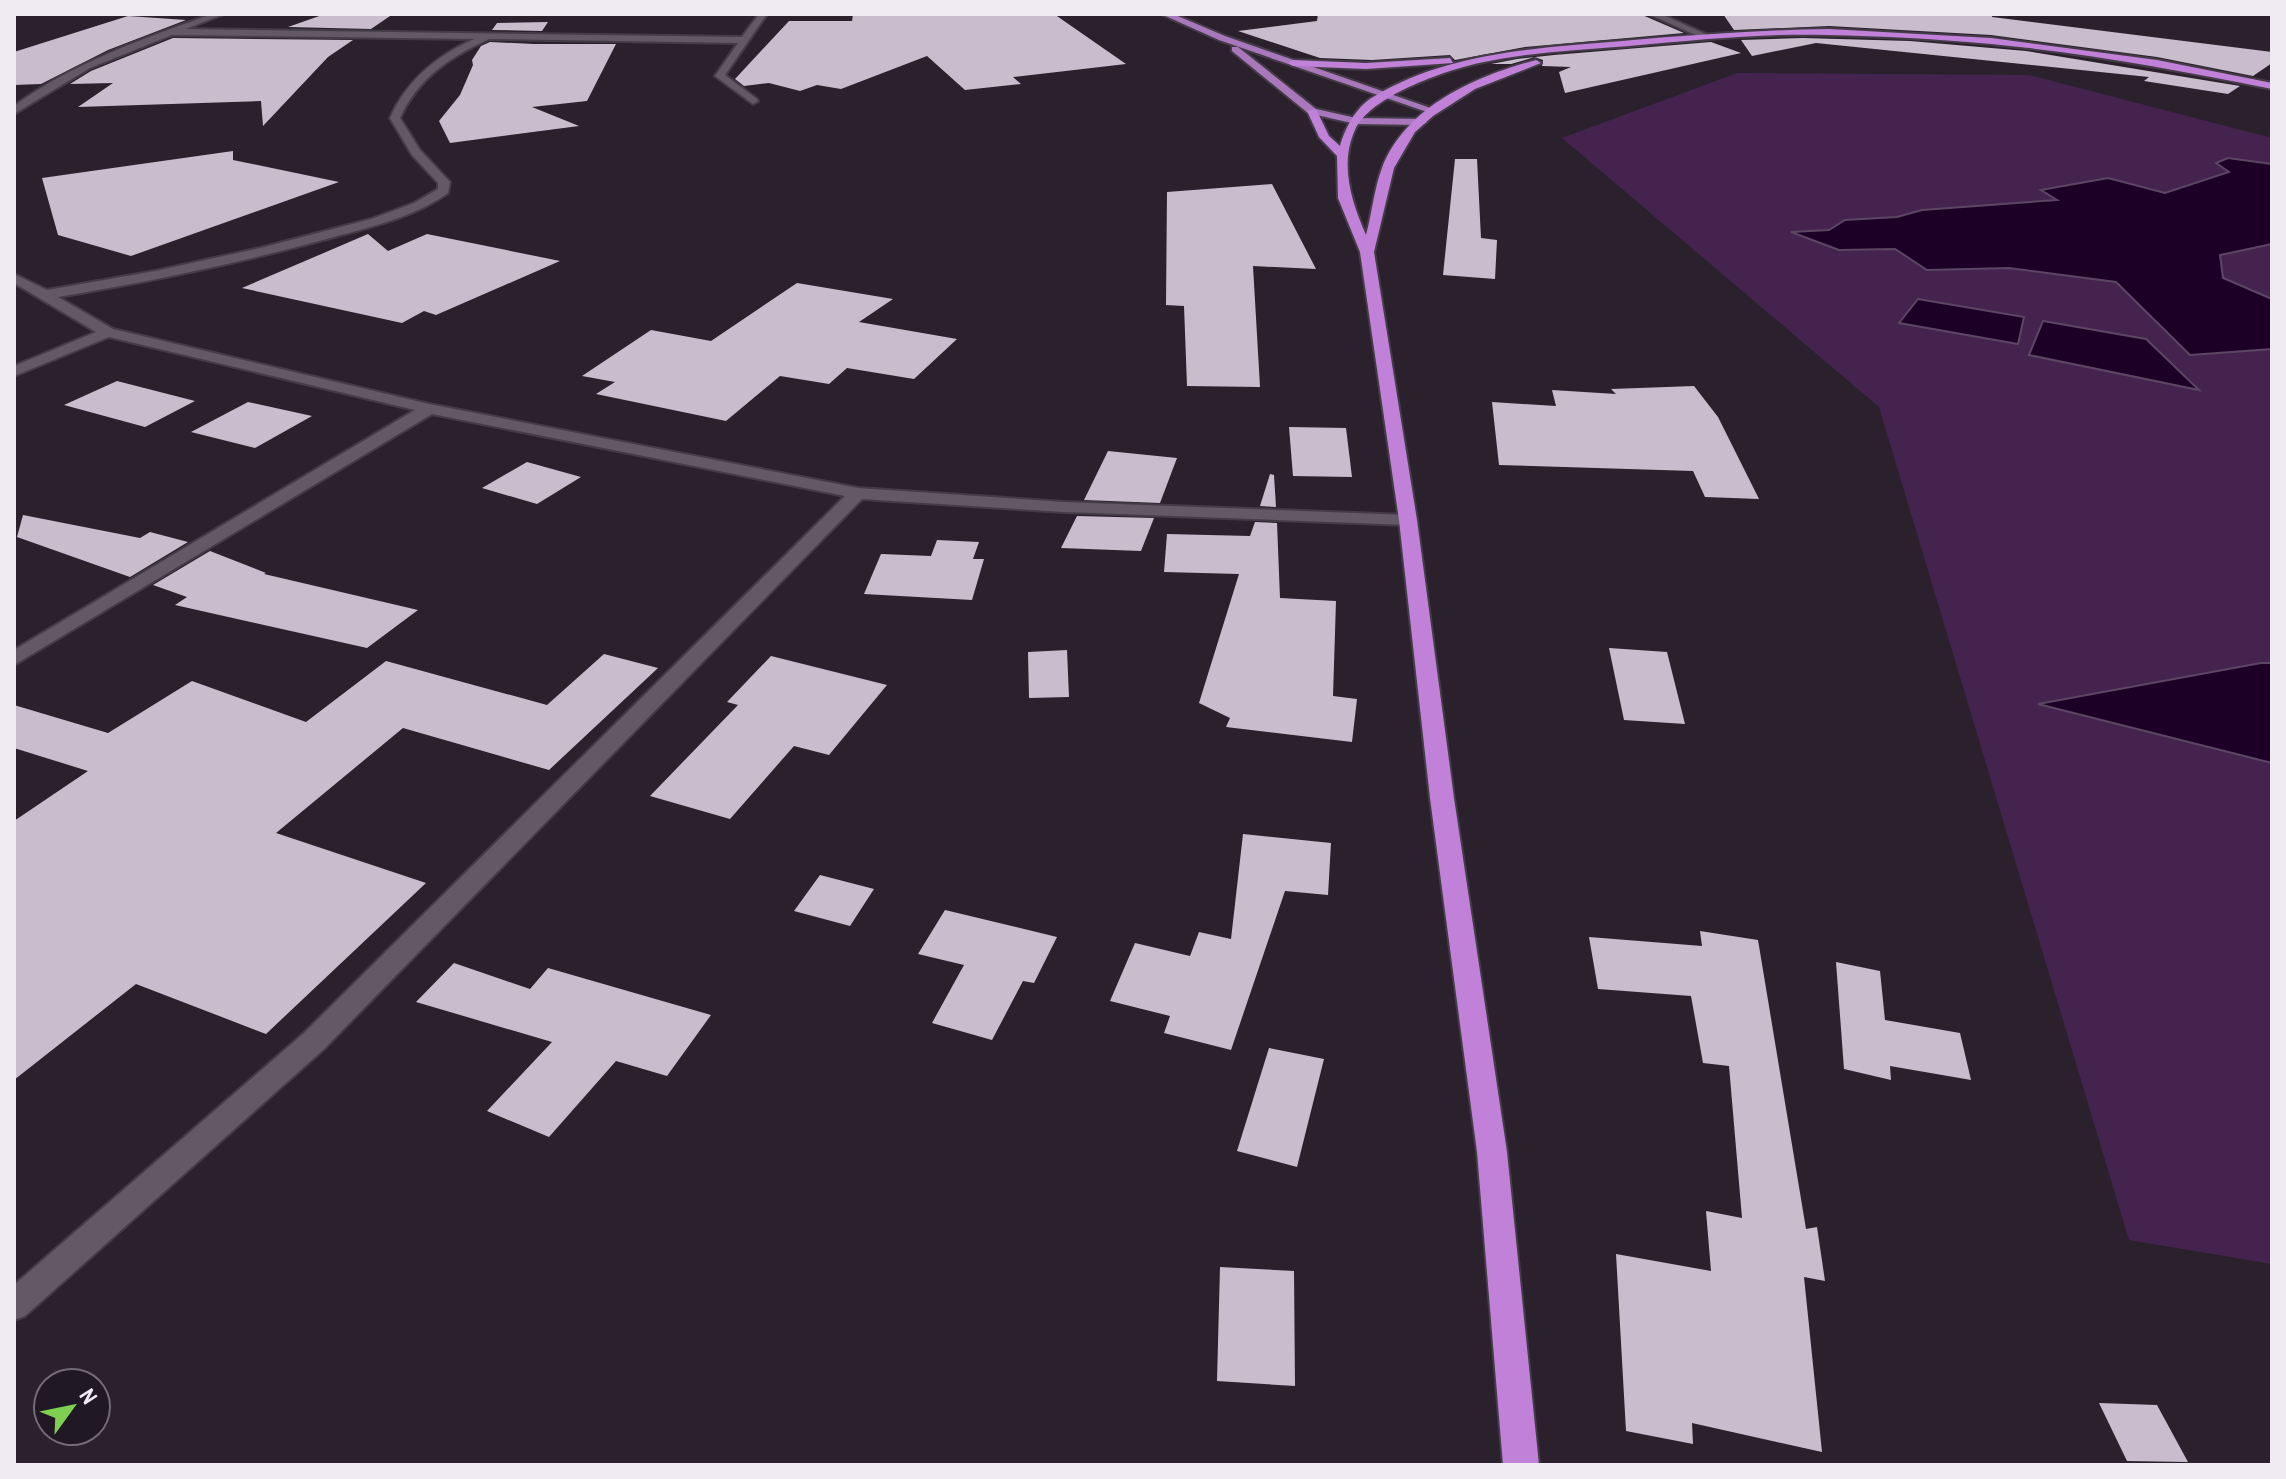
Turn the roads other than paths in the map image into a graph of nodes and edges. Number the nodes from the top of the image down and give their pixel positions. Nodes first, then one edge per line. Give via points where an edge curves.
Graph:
1 (220, 14) edge
2 (763, 14) edge
3 (1165, 14) edge
4 (1653, 14) edge
5 (172, 32) junction
6 (1705, 36) junction
7 (486, 37) junction
8 (1222, 38) junction
9 (744, 40) junction
10 (1627, 43) junction
11 (1479, 60) junction
12 (1293, 63) junction
13 (2272, 86) edge
14 (1388, 94) junction
15 (753, 101) dead end
16 (14, 111) edge
17 (1312, 111) junction
18 (1434, 111) junction
19 (1356, 121) junction
20 (1422, 122) junction
21 (1343, 155) junction
22 (1367, 252) junction
23 (14, 278) edge
24 (48, 294) junction
25 (108, 332) junction
26 (14, 371) edge
27 (429, 409) junction
28 (858, 493) junction
29 (1408, 520) junction
30 (14, 659) edge
31 (14, 1305) edge
32 (1521, 1465) edge

1 - 5 street
2 - 9 street
3 - 8 main road
4 - 6 street
5 - 7 street
5 - 16 street via 103,59
6 - 10 highway
6 - 13 highway via 1829,32 1991,41 2157,63
7 - 9 street
7 - 24 street via 448,55 402,97 395,118 408,143 444,182 444,190 429,202 237,259
8 - 12 main road
8 - 17 main road
9 - 15 street via 720,76
10 - 11 highway
10 - 18 highway via 1510,70 1473,84
11 - 12 highway via 1366,66
11 - 14 highway
12 - 14 main road
14 - 18 main road
14 - 19 highway
17 - 19 main road
17 - 21 highway via 1324,137
18 - 20 highway
19 - 20 main road
19 - 21 highway
20 - 22 highway via 1388,166
21 - 22 highway via 1344,198
22 - 29 highway
23 - 24 street
24 - 25 street
25 - 26 street
25 - 27 street
27 - 28 street
27 - 30 street
28 - 29 street
28 - 31 street via 314,1041
29 - 32 highway via 1492,1152

